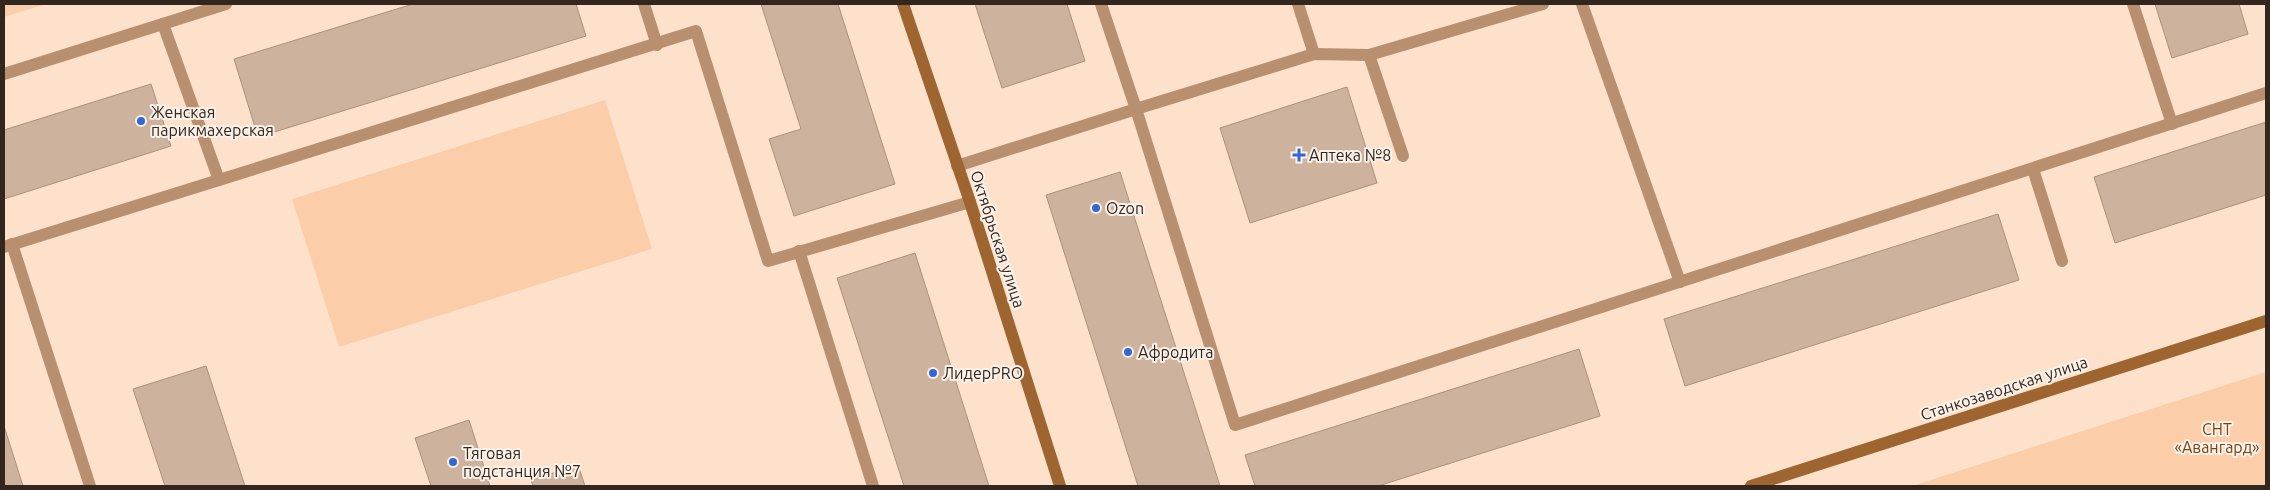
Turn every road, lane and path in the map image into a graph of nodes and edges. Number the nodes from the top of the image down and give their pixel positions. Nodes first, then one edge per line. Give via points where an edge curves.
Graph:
1 (226, 4) edge
2 (644, 4) edge
3 (903, 4) edge
4 (1101, 4) edge
5 (1298, 4) edge
6 (1543, 4) edge
7 (1582, 4) edge
8 (2133, 4) edge
9 (163, 24) junction
10 (657, 45) junction
11 (1314, 54) junction
12 (1369, 55) junction
13 (4, 74) edge
14 (2266, 94) edge
15 (1136, 110) junction
16 (2172, 124) junction
17 (1403, 156) dead end
18 (957, 166) junction
19 (2033, 169) junction
20 (219, 180) junction
21 (970, 202) junction
22 (8, 245) edge
23 (799, 251) junction
24 (2062, 261) dead end
25 (1680, 282) junction
26 (2266, 321) edge
27 (90, 486) edge
28 (873, 486) edge
29 (1060, 486) edge
30 (1751, 486) edge

1 - 9 street
2 - 10 street
3 - 18 street, Октябрьская улица
4 - 15 street
5 - 11 street
6 - 12 street
7 - 25 street
8 - 16 street
9 - 13 street
9 - 20 street
10 - 20 street
10 - 23 street via 696,32 768,261
11 - 12 street
11 - 15 street
12 - 17 street
14 - 16 street
15 - 18 street
15 - 25 street via 1235,425
16 - 19 street
18 - 21 street, Октябрьская улица
19 - 24 street
19 - 25 street
20 - 22 street
21 - 23 street
21 - 29 street, Октябрьская улица
22 - 27 street
23 - 28 street
26 - 30 street, Станкозаводская улица

